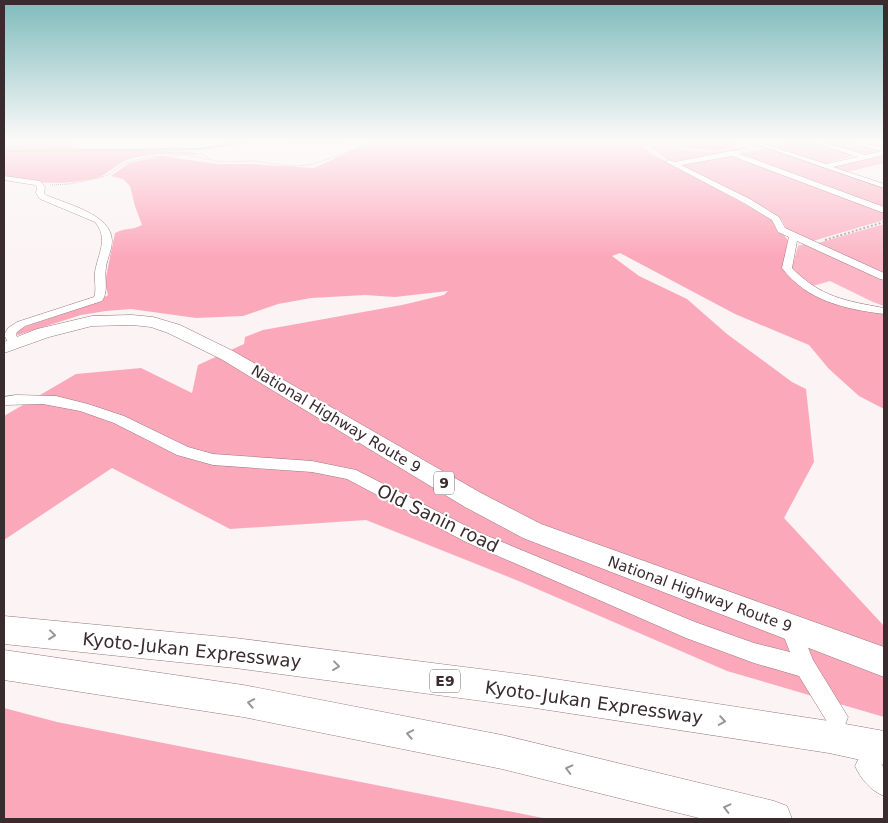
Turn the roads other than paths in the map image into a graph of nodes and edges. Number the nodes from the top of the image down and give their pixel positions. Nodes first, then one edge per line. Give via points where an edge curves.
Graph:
1 (20, 180) edge
2 (707, 180) edge
3 (805, 180) edge
4 (865, 180) edge
5 (884, 186) edge
6 (884, 210) edge
7 (794, 236) junction
8 (884, 277) edge
9 (884, 311) edge
10 (9, 346) edge
11 (4, 401) edge
12 (790, 627) junction
13 (4, 630) edge
14 (884, 662) edge
15 (4, 665) edge
16 (806, 667) junction
17 (837, 717) dead end
18 (876, 757) edge
19 (884, 784) edge
20 (774, 819) edge

1 - 10 street via 37,183 43,196 98,220 108,238 100,271 102,294 98,299 21,324 12,330
2 - 7 street via 776,219 782,230
3 - 6 street
4 - 5 street
7 - 8 street
7 - 9 street via 787,268 799,282 834,301
10 - 12 highway, National Highway Route 9 / 9 via 68,326 106,320 153,322 174,329 227,355 473,500 532,531
11 - 16 street, Old Sanin road via 28,399 64,403 107,415 194,455 228,462 330,468 351,474 472,537 693,631
12 - 14 highway, National Highway Route 9 / 9
12 - 16 street
13 -> 18 highway, Kyoto-Jukan Expressway / E9 via 235,653 535,692 829,738
20 -> 15 highway via 473,747 243,701
16 - 17 street
18 - 19 street

